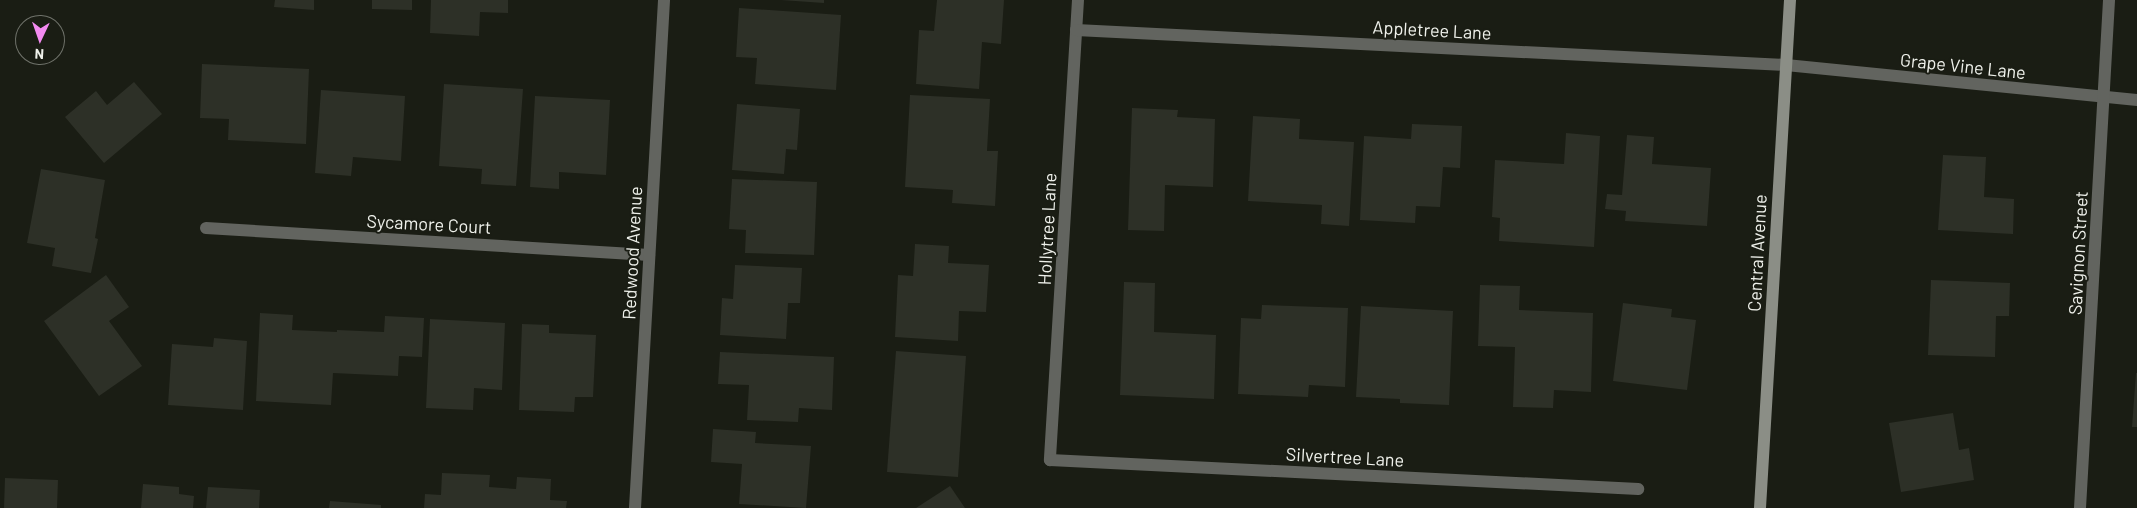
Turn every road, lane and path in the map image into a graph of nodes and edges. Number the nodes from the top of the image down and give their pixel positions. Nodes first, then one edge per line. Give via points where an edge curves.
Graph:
1 (664, 0) edge
2 (1078, 0) edge
3 (1790, 0) edge
4 (2109, 0) edge
5 (1076, 30) junction
6 (1786, 65) junction
7 (2104, 98) junction
8 (2137, 100) edge
9 (206, 228) dead end
10 (649, 255) junction
11 (1050, 460) joint
12 (1638, 489) dead end
13 (635, 508) edge
14 (1760, 508) edge
15 (2080, 508) edge

1 - 10 street, Redwood Avenue
2 - 5 street, Hollytree Lane
3 - 6 main road, Central Avenue
4 - 7 street, Savignon Street
5 - 6 street, Appletree Lane
5 - 11 street, Hollytree Lane
6 - 7 street, Grape Vine Lane
6 - 14 main road, Central Avenue
7 - 8 street, Grape Vine Lane
7 - 15 street, Savignon Street
9 - 10 street, Sycamore Court
10 - 13 street, Redwood Avenue
11 - 12 street, Silvertree Lane

